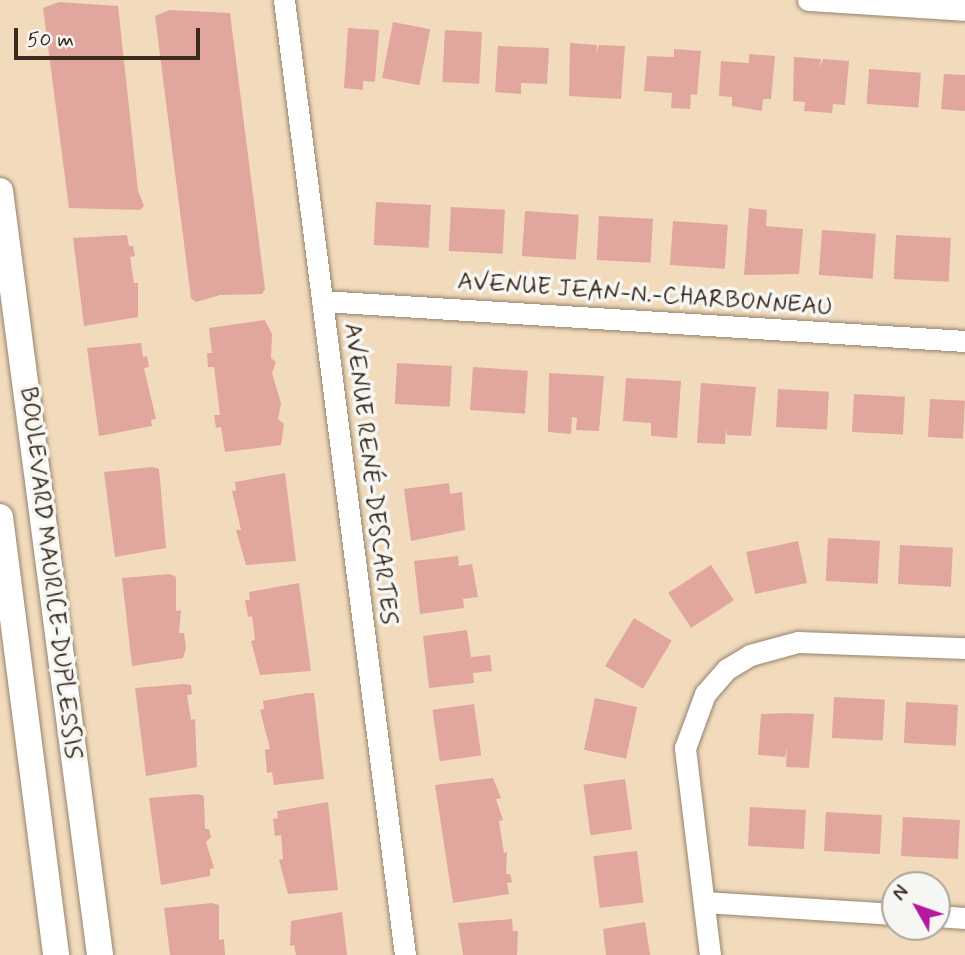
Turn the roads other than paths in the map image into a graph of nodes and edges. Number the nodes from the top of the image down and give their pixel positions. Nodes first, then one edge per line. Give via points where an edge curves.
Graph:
1 (284, 0) edge
2 (808, 0) edge
3 (858, 2) edge
4 (965, 10) edge
5 (0, 191) edge
6 (322, 301) junction
7 (965, 341) edge
8 (0, 517) edge
9 (965, 648) edge
10 (704, 902) junction
11 (881, 913) edge
12 (57, 955) edge
13 (100, 955) edge
14 (405, 955) edge
15 (710, 955) edge

1 - 6 street, AVENUE RENÉ-DESCARTES
2 - 3 street
3 - 4 street
5 - 13 street, BOULEVARD MAURICE-DUPLESSIS
6 - 7 street, AVENUE JEAN-N.-CHARBONNEAU
6 - 14 street, AVENUE RENÉ-DESCARTES
8 - 12 street, BOULEVARD MAURICE-DUPLESSIS
9 - 10 street via 798,642 750,655 727,669 705,694 685,748
10 - 11 street
10 - 15 street

